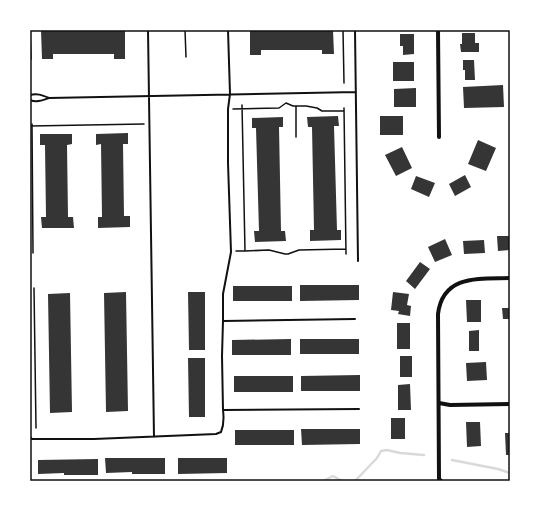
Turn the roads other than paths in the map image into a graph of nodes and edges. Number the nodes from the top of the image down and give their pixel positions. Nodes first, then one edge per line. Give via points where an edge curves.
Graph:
1 (148, 30) edge
2 (228, 30) edge
3 (355, 30) edge
4 (438, 30) edge
5 (356, 92) junction
6 (230, 94) junction
7 (30, 95) edge
8 (149, 96) junction
9 (49, 98) junction
10 (30, 100) edge
11 (439, 137) dead end
12 (358, 261) dead end
13 (510, 278) edge
14 (355, 319) dead end
15 (223, 321) junction
16 (439, 403) junction
17 (510, 404) edge
18 (224, 410) junction
19 (359, 410) dead end
20 (30, 437) edge
21 (154, 437) junction
22 (441, 481) edge

1 - 8 lane
2 - 6 lane
3 - 5 lane
4 - 11 street
5 - 6 lane
5 - 12 lane
6 - 8 lane
6 - 15 lane via 228,163 231,250 223,294
7 - 9 lane via 40,94
8 - 9 lane
8 - 21 lane
9 - 10 lane via 41,101
13 - 16 street via 463,281 445,294 438,314
14 - 15 lane
15 - 18 lane
16 - 17 street
16 - 22 street
18 - 19 lane
18 - 21 lane via 223,427 221,432 216,434
20 - 21 lane

